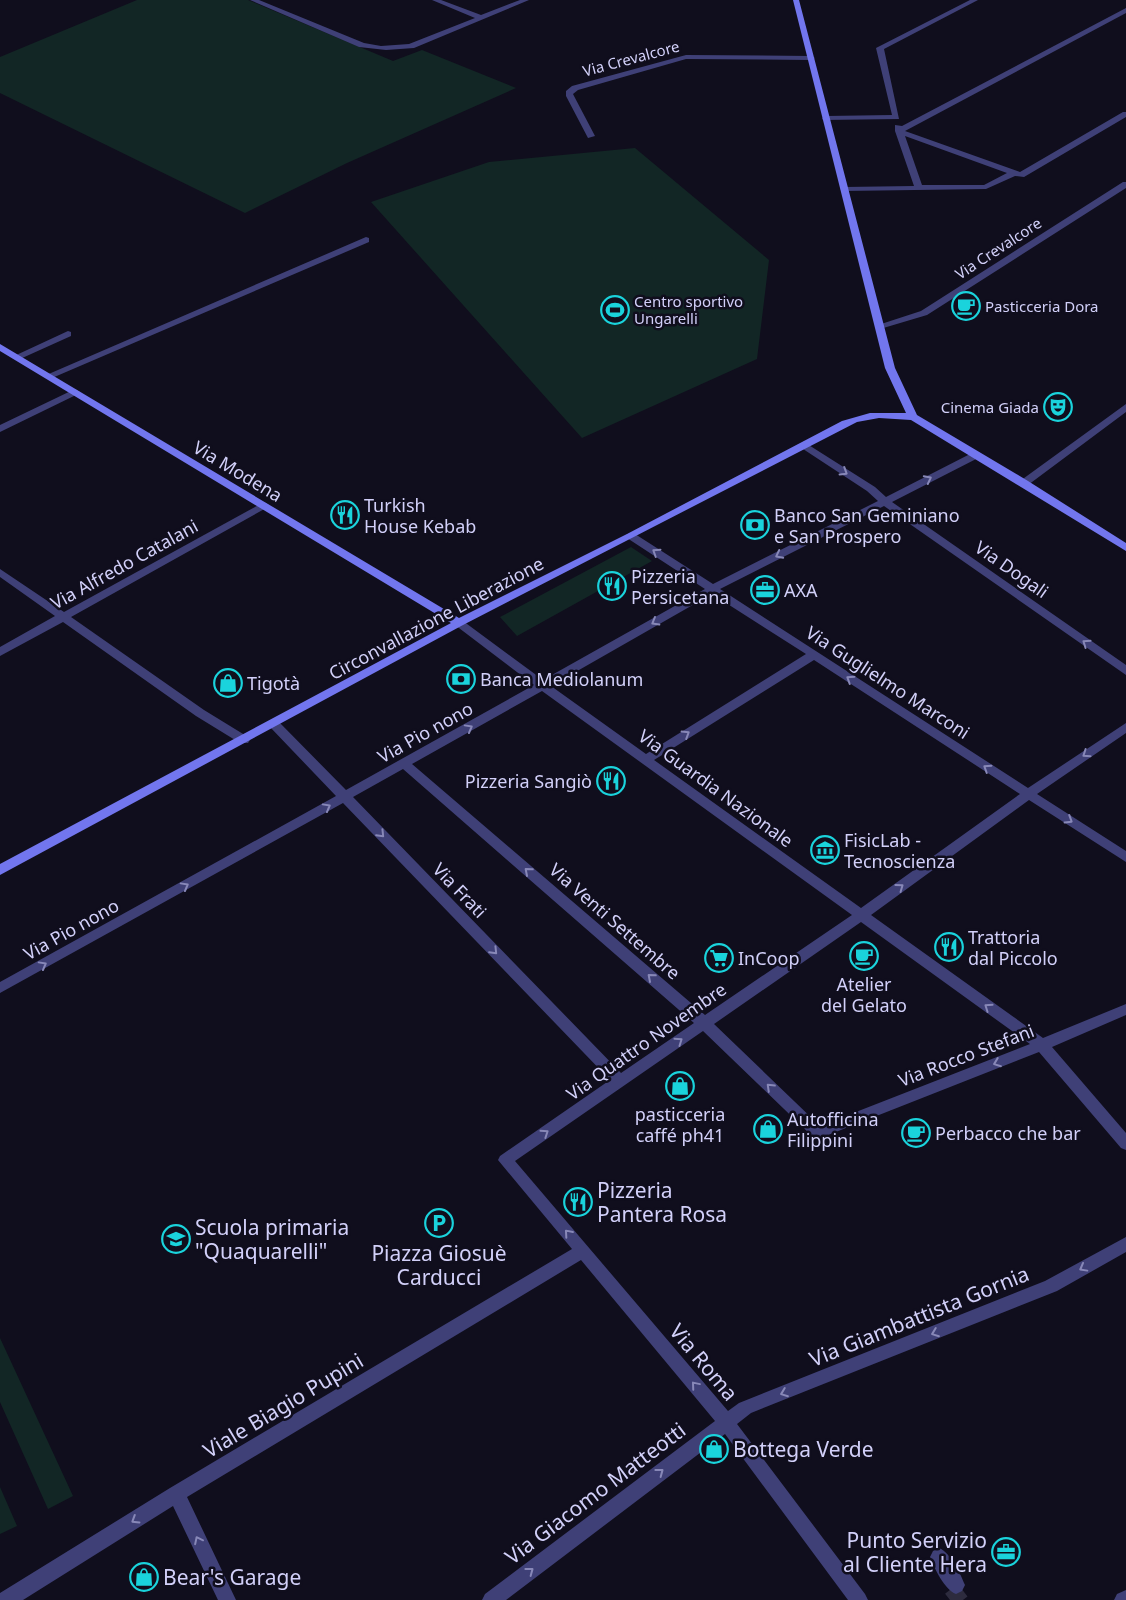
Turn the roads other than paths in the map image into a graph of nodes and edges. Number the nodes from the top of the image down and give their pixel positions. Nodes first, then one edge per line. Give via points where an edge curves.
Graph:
1 (253, 0) edge
2 (436, 0) edge
3 (526, 0) edge
4 (796, 0) edge
5 (975, 0) edge
6 (1126, 10) edge
7 (482, 18) junction
8 (811, 58) junction
9 (1126, 114) edge
10 (896, 117) junction
11 (826, 118) junction
12 (899, 131) junction
13 (591, 136) dead end
14 (1014, 173) junction
15 (1126, 184) edge
16 (918, 188) junction
17 (844, 189) junction
18 (366, 240) dead end
19 (880, 326) junction
20 (68, 334) dead end
21 (0, 347) edge
22 (17, 357) junction
23 (49, 376) junction
24 (75, 392) junction
25 (1126, 407) edge
26 (914, 417) junction
27 (0, 429) edge
28 (804, 445) junction
29 (976, 455) junction
30 (1024, 483) junction
31 (884, 501) junction
32 (264, 505) junction
33 (631, 536) junction
34 (1126, 548) edge
35 (0, 572) edge
36 (712, 589) junction
37 (64, 618) junction
38 (459, 623) junction
39 (0, 652) edge
40 (813, 655) junction
41 (1126, 671) edge
42 (543, 686) junction
43 (274, 724) junction
44 (1126, 727) edge
45 (244, 740) junction
46 (645, 760) junction
47 (404, 764) junction
48 (1028, 794) junction
49 (345, 796) junction
50 (1126, 857) edge
51 (0, 870) edge
52 (860, 916) junction
53 (0, 988) edge
54 (1126, 1009) edge
55 (704, 1023) junction
56 (1042, 1046) junction
57 (620, 1081) junction
58 (818, 1133) joint
59 (1126, 1144) edge
60 (505, 1160) joint
61 (1126, 1244) edge
62 (583, 1251) junction
63 (726, 1422) junction
64 (176, 1494) junction
65 (939, 1557) dead end
66 (956, 1585) dead end
67 (6, 1600) edge
68 (227, 1600) edge
69 (491, 1600) edge
70 (859, 1600) edge

1 - 7 street via 381,49 411,46
2 - 7 street
3 - 7 street
4 - 8 main road
5 - 10 street via 880,48
6 - 12 street
8 - 11 main road
8 - 13 street, Via Crevalcore via 686,57 575,88 570,96
9 - 14 street via 1021,174
10 - 11 street
10 - 12 street
11 - 17 main road
12 - 14 street
12 - 16 street
14 - 16 street via 986,187
15 - 19 street, Via Crevalcore via 924,313
16 - 17 street
17 - 19 main road
18 - 23 street
19 - 26 main road via 890,368
20 - 22 street
21 - 22 main road, Via Modena
22 - 23 main road, Via Modena
23 - 24 main road, Via Modena
24 - 27 street
24 - 32 main road, Via Modena
25 - 30 street
26 - 28 main road, Circonvallazione Liberazione via 864,416
26 - 29 main road
28 -> 31 street, Via Dogali via 871,488
28 - 33 main road, Circonvallazione Liberazione
29 - 30 main road
31 -> 29 street, Via Pio nono
30 - 34 main road
31 -> 36 street, Via Pio nono
41 -> 31 street, Via Dogali
32 - 37 street, Via Alfredo Catalani
32 - 38 main road, Via Modena
36 -> 33 street, Via Guglielmo Marconi
33 - 38 main road, Circonvallazione Liberazione
35 - 37 street
36 - 40 street, Via Guglielmo Marconi
36 -> 42 street, Via Pio nono
37 - 39 street, Via Alfredo Catalani
37 - 45 street
38 - 42 street, Via Guardia Nazionale
38 - 43 main road, Circonvallazione Liberazione
46 -> 40 street
48 -> 40 street, Via Guglielmo Marconi
42 - 46 street, Via Guardia Nazionale
47 -> 42 street, Via Pio nono
43 - 45 main road, Circonvallazione Liberazione
43 - 49 street, Via Frati
44 -> 48 street, Via Quattro Novembre
45 - 51 main road, Circonvallazione Liberazione
46 - 52 street, Via Guardia Nazionale
47 - 49 street, Via Pio nono
55 -> 47 street, Via Venti Settembre
48 -> 50 street, Via Guglielmo Marconi
52 -> 48 street, Via Quattro Novembre
53 -> 49 street, Via Pio nono
49 -> 57 street, Via Frati
52 - 55 street, Via Quattro Novembre
56 -> 52 street, Via Guardia Nazionale
54 - 56 street, Via Rocco Stefani
57 -> 55 street, Via Quattro Novembre
58 -> 55 street, Via Venti Settembre
56 -> 58 street, Via Rocco Stefani
56 - 59 street, Via Guardia Nazionale
60 -> 57 street, Via Quattro Novembre
62 -> 60 street, Via Roma
61 -> 63 street, Via Giambattista Gornia via 1051,1286 745,1408
63 -> 62 street, Via Roma
62 - 64 street, Viale Biagio Pupini
69 -> 63 street, Via Giacomo Matteotti
63 - 70 street, Via Roma
64 -> 67 street, Viale Biagio Pupini
68 -> 64 street
65 - 66 street

